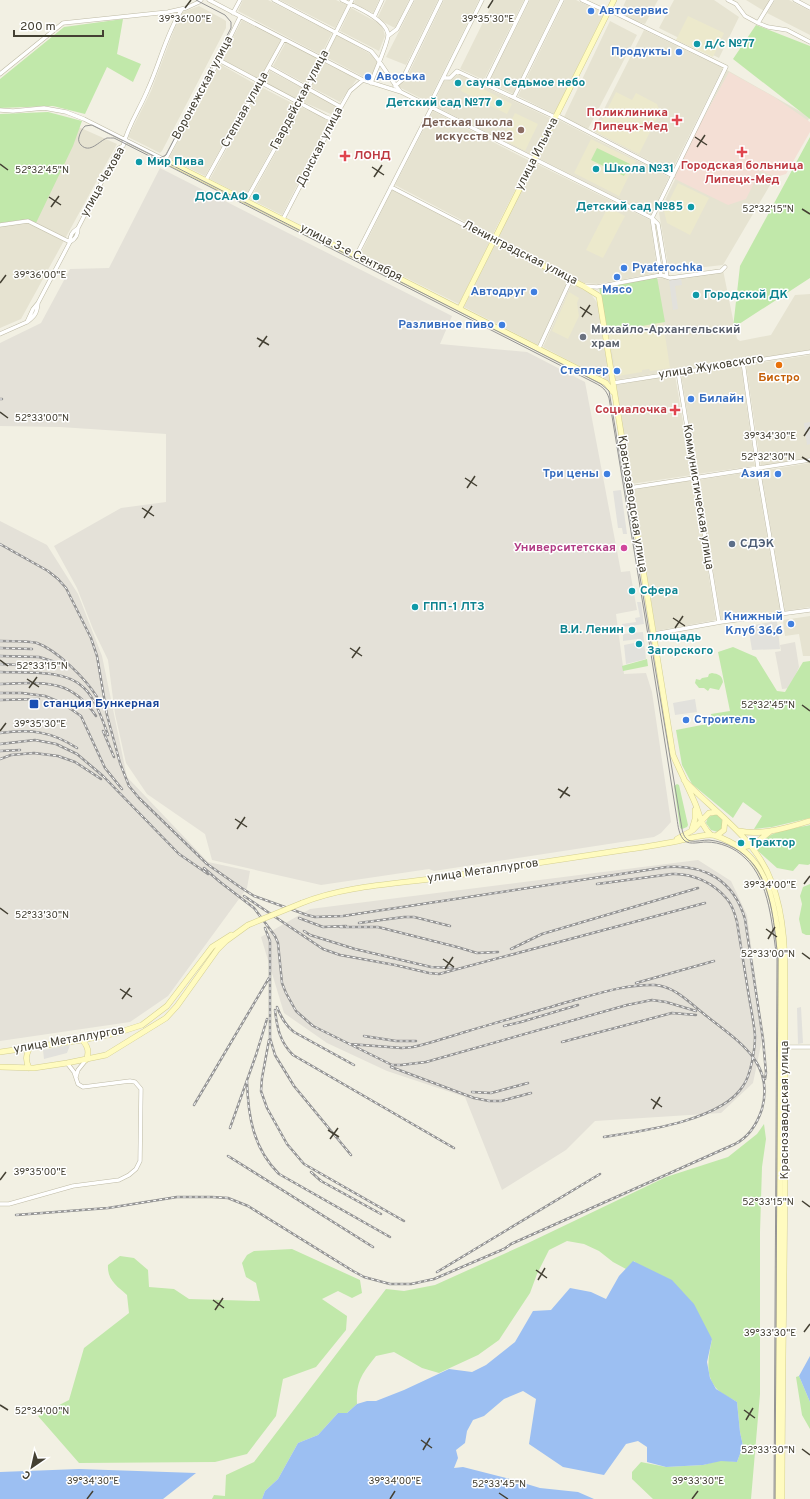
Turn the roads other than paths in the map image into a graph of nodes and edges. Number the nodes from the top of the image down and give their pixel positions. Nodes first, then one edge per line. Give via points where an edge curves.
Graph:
1 (201, 0) edge
2 (209, 0) edge
3 (240, 0) edge
4 (274, 0) edge
5 (342, 0) edge
6 (352, 0) edge
7 (382, 0) edge
8 (412, 0) edge
9 (441, 0) edge
10 (482, 0) edge
11 (527, 0) edge
12 (562, 0) edge
13 (582, 0) edge
14 (614, 0) edge
15 (728, 0) edge
16 (772, 0) edge
17 (795, 0) edge
18 (736, 2) edge
19 (350, 4) junction
20 (810, 8) edge
21 (182, 9) junction
22 (609, 11) junction
23 (233, 13) junction
24 (240, 16) junction
25 (374, 17) junction
26 (758, 23) junction
27 (336, 32) junction
28 (388, 36) junction
29 (284, 39) junction
30 (810, 42) edge
31 (322, 59) junction
32 (219, 60) junction
33 (379, 60) junction
34 (269, 67) junction
35 (0, 74) edge
36 (443, 78) junction
37 (363, 80) junction
38 (371, 83) junction
39 (486, 83) junction
40 (260, 84) junction
41 (396, 86) junction
42 (307, 88) junction
43 (401, 92) junction
44 (514, 97) junction
45 (300, 104) junction
46 (430, 106) junction
47 (340, 107) junction
48 (0, 110) edge
49 (556, 116) junction
50 (334, 120) junction
51 (125, 140) junction
52 (534, 159) junction
53 (165, 160) junction
54 (673, 176) junction
55 (206, 180) junction
56 (391, 187) junction
57 (246, 200) junction
58 (652, 218) junction
59 (283, 219) junction
60 (0, 225) edge
61 (660, 233) junction
62 (654, 234) junction
63 (493, 240) junction
64 (70, 242) junction
65 (356, 256) junction
66 (658, 260) junction
67 (664, 260) junction
68 (725, 267) dead end
69 (661, 275) junction
70 (667, 277) junction
71 (571, 279) junction
72 (583, 286) junction
73 (598, 287) junction
74 (599, 296) junction
75 (460, 308) junction
76 (0, 334) edge
77 (539, 348) junction
78 (810, 352) edge
79 (743, 362) junction
80 (678, 372) junction
81 (612, 377) junction
82 (606, 383) junction
83 (613, 383) junction
84 (614, 392) junction
85 (810, 460) edge
86 (758, 468) junction
87 (695, 478) junction
88 (629, 488) junction
89 (810, 610) edge
90 (783, 614) junction
91 (719, 622) junction
92 (654, 634) junction
93 (684, 780) junction
94 (691, 795) junction
95 (717, 812) junction
96 (725, 819) junction
97 (701, 821) junction
98 (810, 821) edge
99 (772, 830) junction
100 (738, 831) junction
101 (691, 832) junction
102 (713, 836) junction
103 (665, 844) junction
104 (736, 845) junction
105 (751, 846) junction
106 (248, 925) junction
107 (82, 1040) junction
108 (30, 1047) junction
109 (783, 1047) junction
110 (810, 1047) edge
111 (0, 1052) edge
112 (86, 1060) junction
113 (67, 1064) junction
114 (0, 1067) edge
115 (29, 1068) junction
116 (76, 1077) junction
117 (0, 1204) edge
118 (780, 1466) junction
119 (778, 1499) edge
120 (782, 1499) edge

1 - 21 street
2 - 23 street
3 - 23 street
4 - 27 street
5 - 19 street
6 - 19 street, Гвардейская улица
7 - 25 street
8 - 28 street via 397,29
9 - 41 street via 402,80
10 - 36 street
11 - 39 street
12 - 44 street
13 - 22 street
14 - 22 main road, улица Ильича
15 - 18 street
16 - 26 street
17 - 20 street
18 - 26 street via 744,16
19 - 25 street
19 - 27 street, Гвардейская улица
21 - 35 street via 63,23
21 - 51 street, улица Чехова via 174,21 148,90
22 - 49 main road, улица Ильича
22 - 54 street via 726,67
23 - 24 street
24 - 29 street
24 - 32 street, Воронежская улица
25 - 28 street via 383,24
26 - 30 street via 787,30
27 - 31 street, Гвардейская улица
27 - 33 street via 370,51
28 - 33 street
29 - 31 street
29 - 34 street, Степная улица
31 - 37 street
31 - 42 street, Гвардейская улица
32 - 40 street
32 - 53 street, Воронежская улица
33 - 38 street
33 - 41 street
34 - 40 street, Степная улица
34 - 42 street
36 - 39 street via 450,78 457,71
36 - 46 street
37 - 38 street
37 - 47 street, Донская улица via 350,91
38 - 43 street
39 - 44 street
40 - 45 street
40 - 55 street, Степная улица
41 - 43 street
42 - 45 street, Гвардейская улица
42 - 47 street
43 - 46 street
44 - 49 street
45 - 50 street
45 - 57 street, Гвардейская улица
46 - 52 street
46 - 56 street
47 - 50 street, Донская улица
48 - 51 street, улица 3-е Сентября via 44,108 66,112
49 - 52 main road, улица Ильича
49 - 54 street
50 - 59 street, Донская улица
51 - 53 street, улица 3-е Сентября
51 - 64 street, улица Чехова via 78,228 73,231
52 - 58 street
52 - 63 main road, улица Ильича
53 - 55 main road, улица 3-е Сентября
54 - 58 street
55 - 57 main road, улица 3-е Сентября
56 - 63 street, Ленинградская улица
56 - 65 street
57 - 59 main road, улица 3-е Сентября
58 - 61 street via 658,224
58 - 62 street
59 - 65 main road, улица 3-е Сентября
60 - 64 street via 28,221
61 - 62 street
61 - 67 street
62 - 66 street
63 - 71 main road, Ленинградская улица
63 - 75 main road, улица Ильича
64 - 76 street, улица Чехова via 27,322
65 - 75 main road, улица 3-е Сентября
66 - 67 street
66 - 69 street
67 - 70 street
68 - 70 street, Ленинградская улица via 721,271
69 - 70 street, Ленинградская улица
69 - 73 street, Ленинградская улица
71 - 72 main road, Ленинградская улица
71 - 77 street
72 - 73 street, Ленинградская улица
72 - 74 main road
73 - 74 street, Краснозаводская улица
74 - 81 main road, Краснозаводская улица
75 - 77 main road, улица 3-е Сентября
77 - 82 main road, улица 3-е Сентября
78 - 79 street, улица Жуковского
79 - 80 street, улица Жуковского
79 - 86 street
80 - 83 street, улица Жуковского
80 - 87 street, Коммунистическая улица
81 - 82 main road
81 - 83 main road, Краснозаводская улица
82 - 84 main road, улица 3-е Сентября
83 - 84 main road, Краснозаводская улица
84 - 88 main road, Краснозаводская улица
85 - 86 street
86 - 87 street
86 - 90 street
87 - 88 street
87 - 91 street, Коммунистическая улица
88 - 92 main road, Краснозаводская улица
89 - 90 street
90 - 91 street
91 - 92 street
92 - 93 main road, Краснозаводская улица via 673,755
93 - 94 main road, Краснозаводская улица
93 - 95 main road
94 - 97 main road
94 - 101 main road via 695,819
95 - 96 main road
95 - 97 main road via 709,813
96 - 100 main road, Краснозаводская улица
96 - 102 main road via 724,830
97 - 101 main road
97 - 102 main road
98 - 99 main road
99 - 100 main road
99 - 105 main road
100 - 105 main road, Краснозаводская улица
101 - 103 main road
102 - 103 main road
102 - 104 main road, Краснозаводская улица
103 - 106 main road, улица Металлургов, bridge via 337,892
104 - 105 main road via 743,848
104 - 109 main road, Краснозаводская улица via 758,866 775,912 781,958
105 - 109 main road, Краснозаводская улица via 768,872 783,923
106 - 107 main road, улица Металлургов via 212,947 167,1006 154,1017 142,1025 117,1033
106 - 112 main road, улица Металлургов via 217,950 166,1018 106,1055
107 - 108 main road, улица Металлургов
107 - 112 main road via 87,1046
108 - 111 main road, улица Металлургов
108 - 115 main road via 26,1054
109 - 110 street
109 - 118 main road, Краснозаводская улица
112 - 113 main road, улица Металлургов
112 - 116 street
113 - 115 main road, улица Металлургов
113 - 116 street
114 - 115 main road, улица Металлургов
116 - 117 street via 82,1087 130,1081 135,1082 141,1089 139,1166 119,1180 73,1186 9,1204
118 - 119 main road
118 - 120 main road

